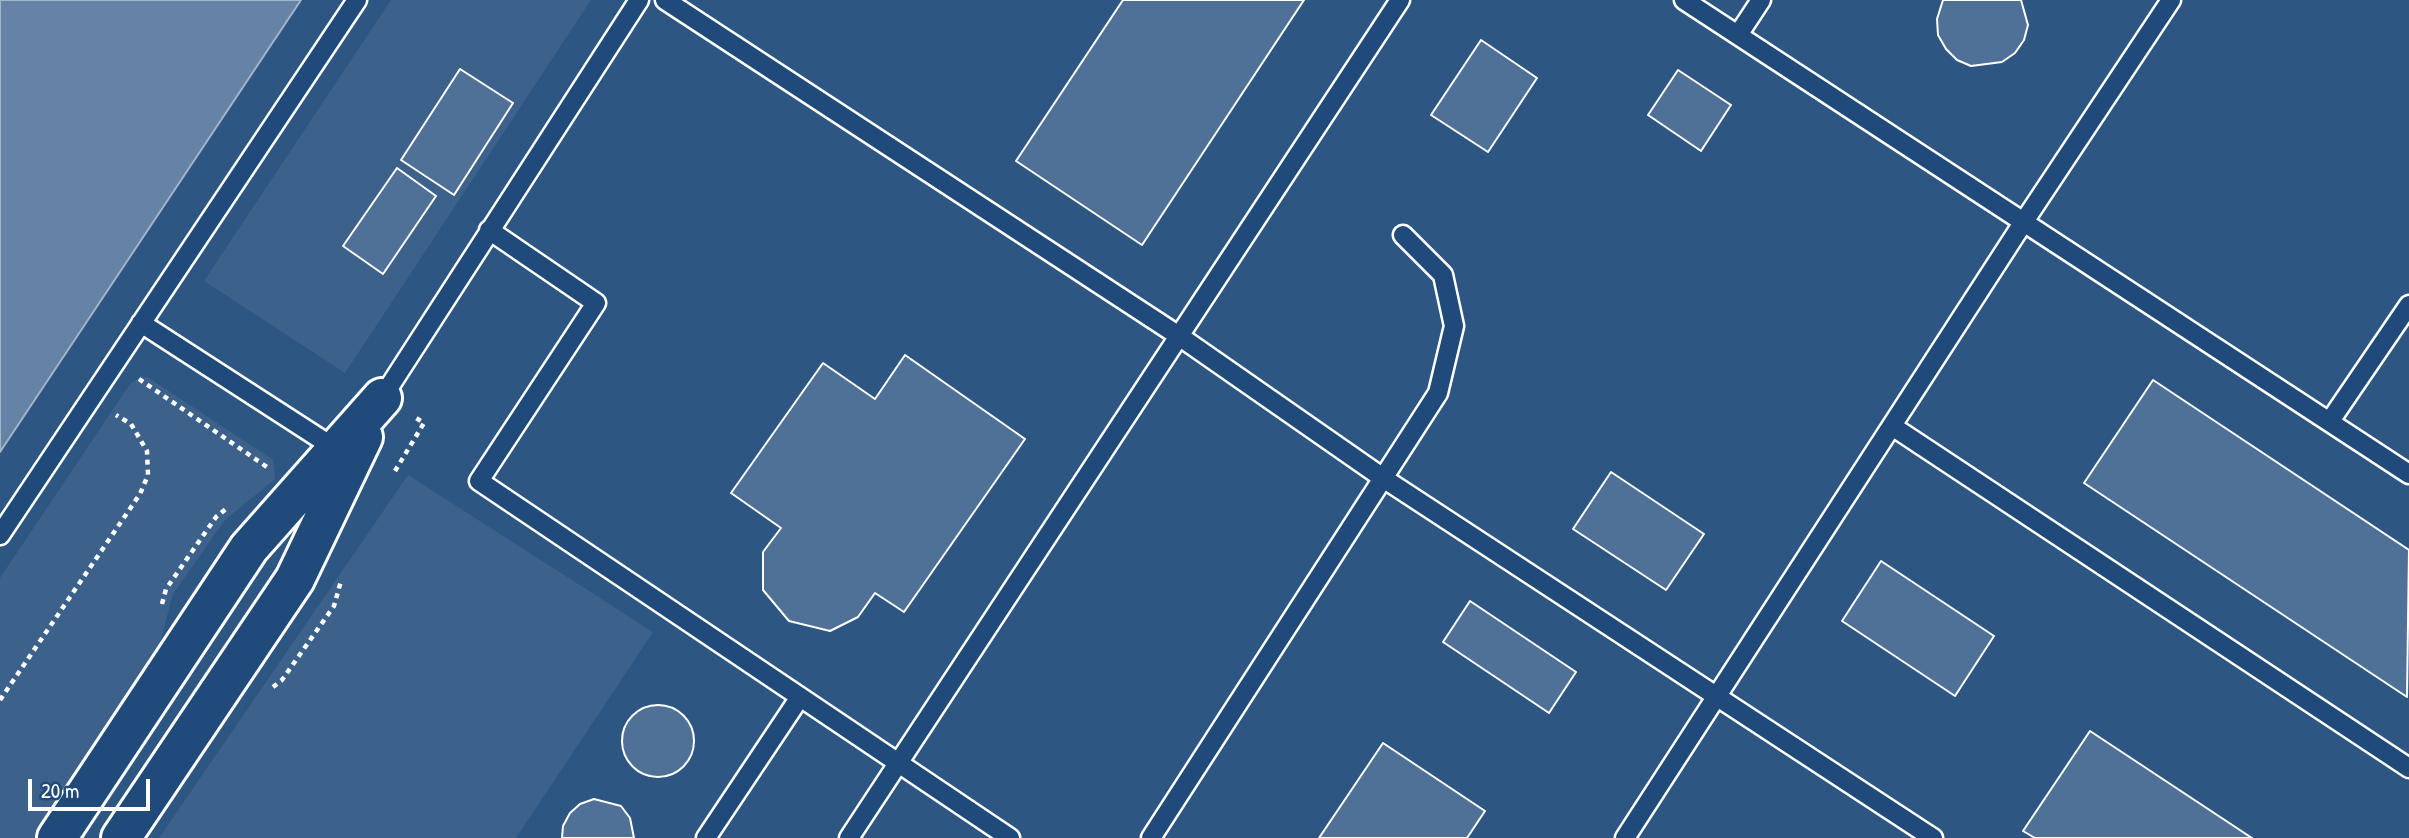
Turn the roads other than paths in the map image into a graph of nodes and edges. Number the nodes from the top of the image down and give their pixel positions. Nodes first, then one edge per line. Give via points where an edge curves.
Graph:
1 (357, 0) edge
2 (639, 0) edge
3 (664, 0) edge
4 (1399, 0) edge
5 (1684, 0) edge
6 (1761, 0) edge
7 (2171, 0) edge
8 (1738, 35) junction
9 (2023, 223) junction
10 (489, 230) junction
11 (1403, 235) dead end
12 (2409, 304) edge
13 (141, 323) junction
14 (1179, 336) junction
15 (382, 398) junction
16 (2330, 421) junction
17 (1892, 426) junction
18 (336, 449) junction
19 (2409, 474) edge
20 (1383, 478) junction
21 (0, 534) edge
22 (1719, 695) junction
23 (800, 697) junction
24 (898, 763) junction
25 (2409, 768) edge
26 (57, 838) edge
27 (121, 838) edge
28 (706, 838) edge
29 (849, 838) edge
30 (1010, 838) edge
31 (1152, 838) edge
32 (1625, 838) edge
33 (1933, 838) edge

1 - 13 lane
2 - 10 lane
3 - 14 lane
4 - 14 lane
5 - 8 lane
6 - 8 lane
7 - 9 lane
8 - 9 lane
9 - 16 lane
9 - 17 lane
10 - 15 lane
10 - 23 lane via 596,303 479,481
11 - 20 lane via 1443,275 1454,326 1438,393
12 - 16 lane
13 - 18 lane
13 - 21 lane
14 - 20 lane
14 - 24 lane
15 - 18 street
15 - 27 street via 295,579
16 - 19 lane
17 - 22 lane
17 - 25 lane
18 - 26 street via 249,548
20 - 22 lane
20 - 31 lane
22 - 32 lane
22 - 33 lane
23 - 24 lane
23 - 28 lane
24 - 29 lane
24 - 30 lane

